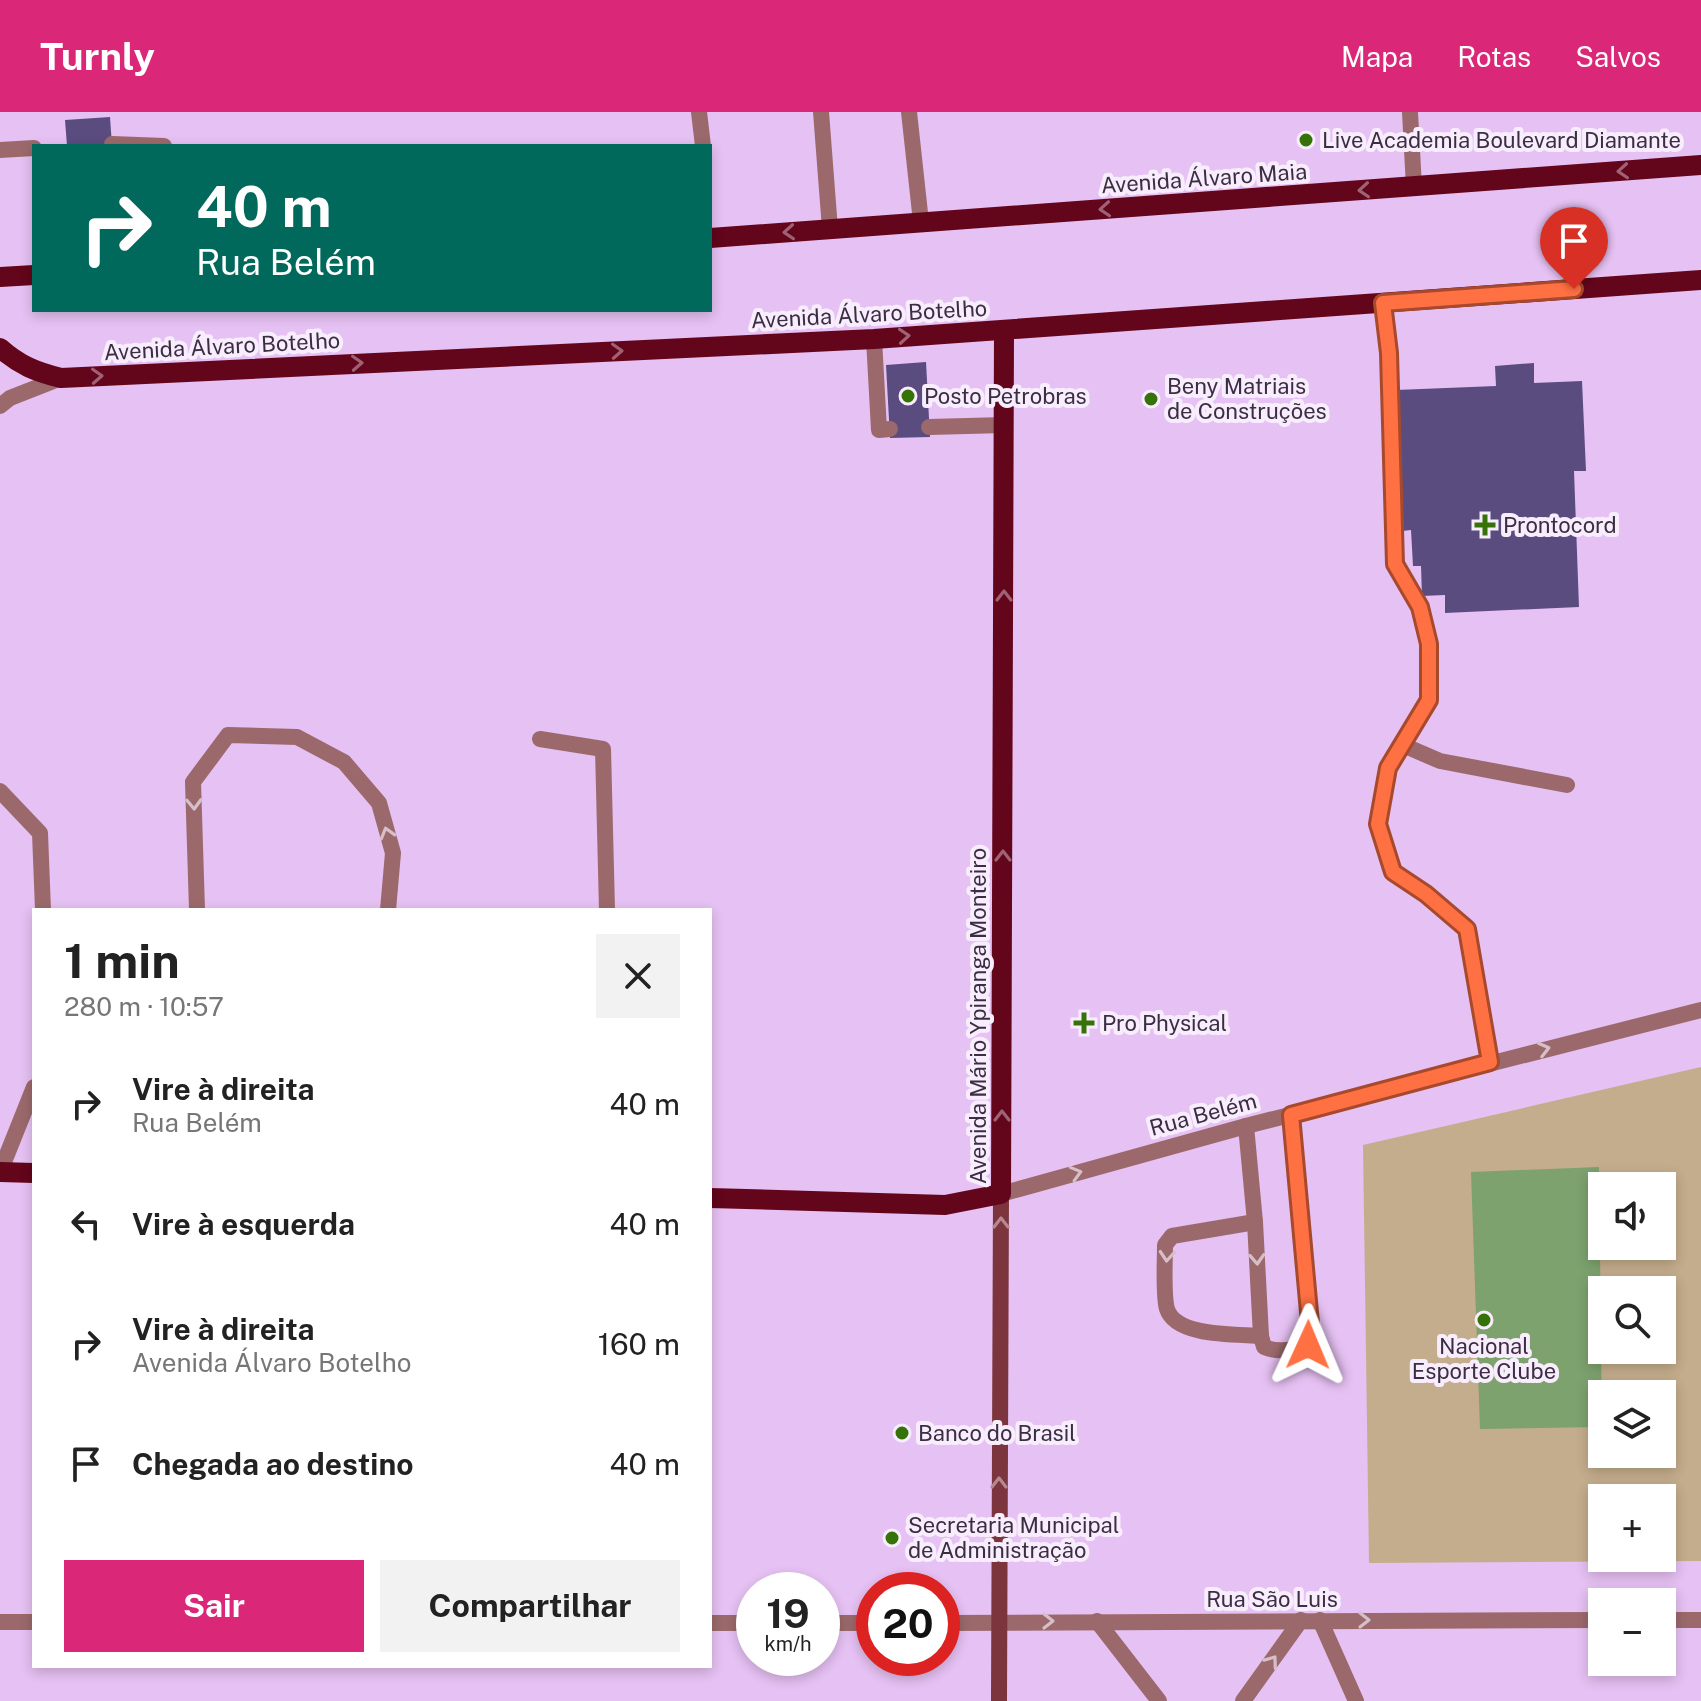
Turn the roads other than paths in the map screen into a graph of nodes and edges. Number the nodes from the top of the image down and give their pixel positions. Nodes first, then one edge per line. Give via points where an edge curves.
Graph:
1 (699, 112) edge
2 (821, 112) edge
3 (909, 112) edge
4 (1410, 112) edge
5 (703, 144) edge
6 (32, 148) edge
7 (0, 150) edge
8 (1701, 165) edge
9 (1414, 187) junction
10 (921, 222) junction
11 (830, 229) junction
12 (712, 233) edge
13 (32, 275) edge
14 (0, 277) edge
15 (1701, 280) edge
16 (1383, 303) junction
17 (1004, 331) junction
18 (874, 339) junction
19 (0, 348) edge
20 (61, 378) junction
21 (0, 406) edge
22 (1005, 425) junction
23 (929, 427) dead end
24 (890, 429) dead end
25 (540, 739) dead end
26 (1403, 745) junction
27 (1567, 785) dead end
28 (0, 791) edge
29 (43, 908) edge
30 (197, 908) edge
31 (388, 908) edge
32 (607, 908) edge
33 (1701, 1010) edge
34 (1490, 1062) junction
35 (32, 1092) edge
36 (1291, 1115) junction
37 (1246, 1126) junction
38 (0, 1172) edge
39 (32, 1173) edge
40 (1001, 1194) junction
41 (712, 1198) edge
42 (1255, 1222) junction
43 (1261, 1336) junction
44 (1301, 1620) junction
45 (1320, 1620) junction
46 (1588, 1620) edge
47 (1676, 1620) edge
48 (1701, 1620) edge
49 (998, 1621) junction
50 (1097, 1621) junction
51 (0, 1622) edge
52 (32, 1622) edge
53 (960, 1622) edge
54 (712, 1623) edge
55 (736, 1623) edge
56 (999, 1701) edge
57 (1159, 1701) edge
58 (1243, 1701) edge
59 (1356, 1701) edge

1 - 5 street
2 - 11 street
3 - 10 street
4 - 9 street
6 - 7 street
8 -> 9 main road, Avenida Álvaro Maia
9 -> 10 main road, Avenida Álvaro Maia
10 - 11 main road, Avenida Álvaro Maia
11 -> 12 main road, Avenida Álvaro Maia
13 - 14 main road
15 - 16 main road, Avenida Álvaro Botelho
16 - 17 main road, Avenida Álvaro Botelho
16 - 26 street via 1395,564 1420,607 1429,644 1429,700
18 -> 17 main road, Avenida Álvaro Botelho
17 - 22 main road, Avenida Mário Ypiranga Monteiro
20 -> 18 main road, Avenida Álvaro Botelho
18 - 24 street via 879,430
19 - 20 main road, Avenida Álvaro Botelho via 17,363
20 - 21 street
22 - 23 street
40 -> 22 main road, Avenida Mário Ypiranga Monteiro
25 - 32 street via 603,749
26 - 27 street via 1440,761
26 - 34 street via 1388,768 1378,824 1393,872 1467,929
28 - 29 street via 40,833
31 -> 30 street via 393,853 379,803 344,762 297,737 228,735 193,782
34 -> 33 street, Rua Belém
34 - 36 street, Rua Belém
35 - 38 street
36 - 37 street, Rua Belém
36 - 43 street via 1311,1334 1308,1345 1273,1351 1264,1347
40 -> 37 street, Rua Belém
37 - 42 street
38 - 39 main road
40 - 41 main road, Rua Belém via 945,1205
49 -> 40 main road, Avenida Mário Ypiranga Monteiro
42 -> 43 street
42 -> 43 street via 1172,1236 1165,1245 1167,1309 1175,1323 1190,1330
44 - 45 street, Rua São Luis
44 - 50 street, Rua São Luis
58 -> 44 street
45 -> 46 street, Rua São Luis
45 - 59 street
47 - 48 street
49 -> 50 street, Rua São Luis
49 - 53 street, Rua São Luis
49 - 56 main road, Avenida Mário Ypiranga Monteiro
50 - 57 street
51 - 52 street
54 - 55 street

